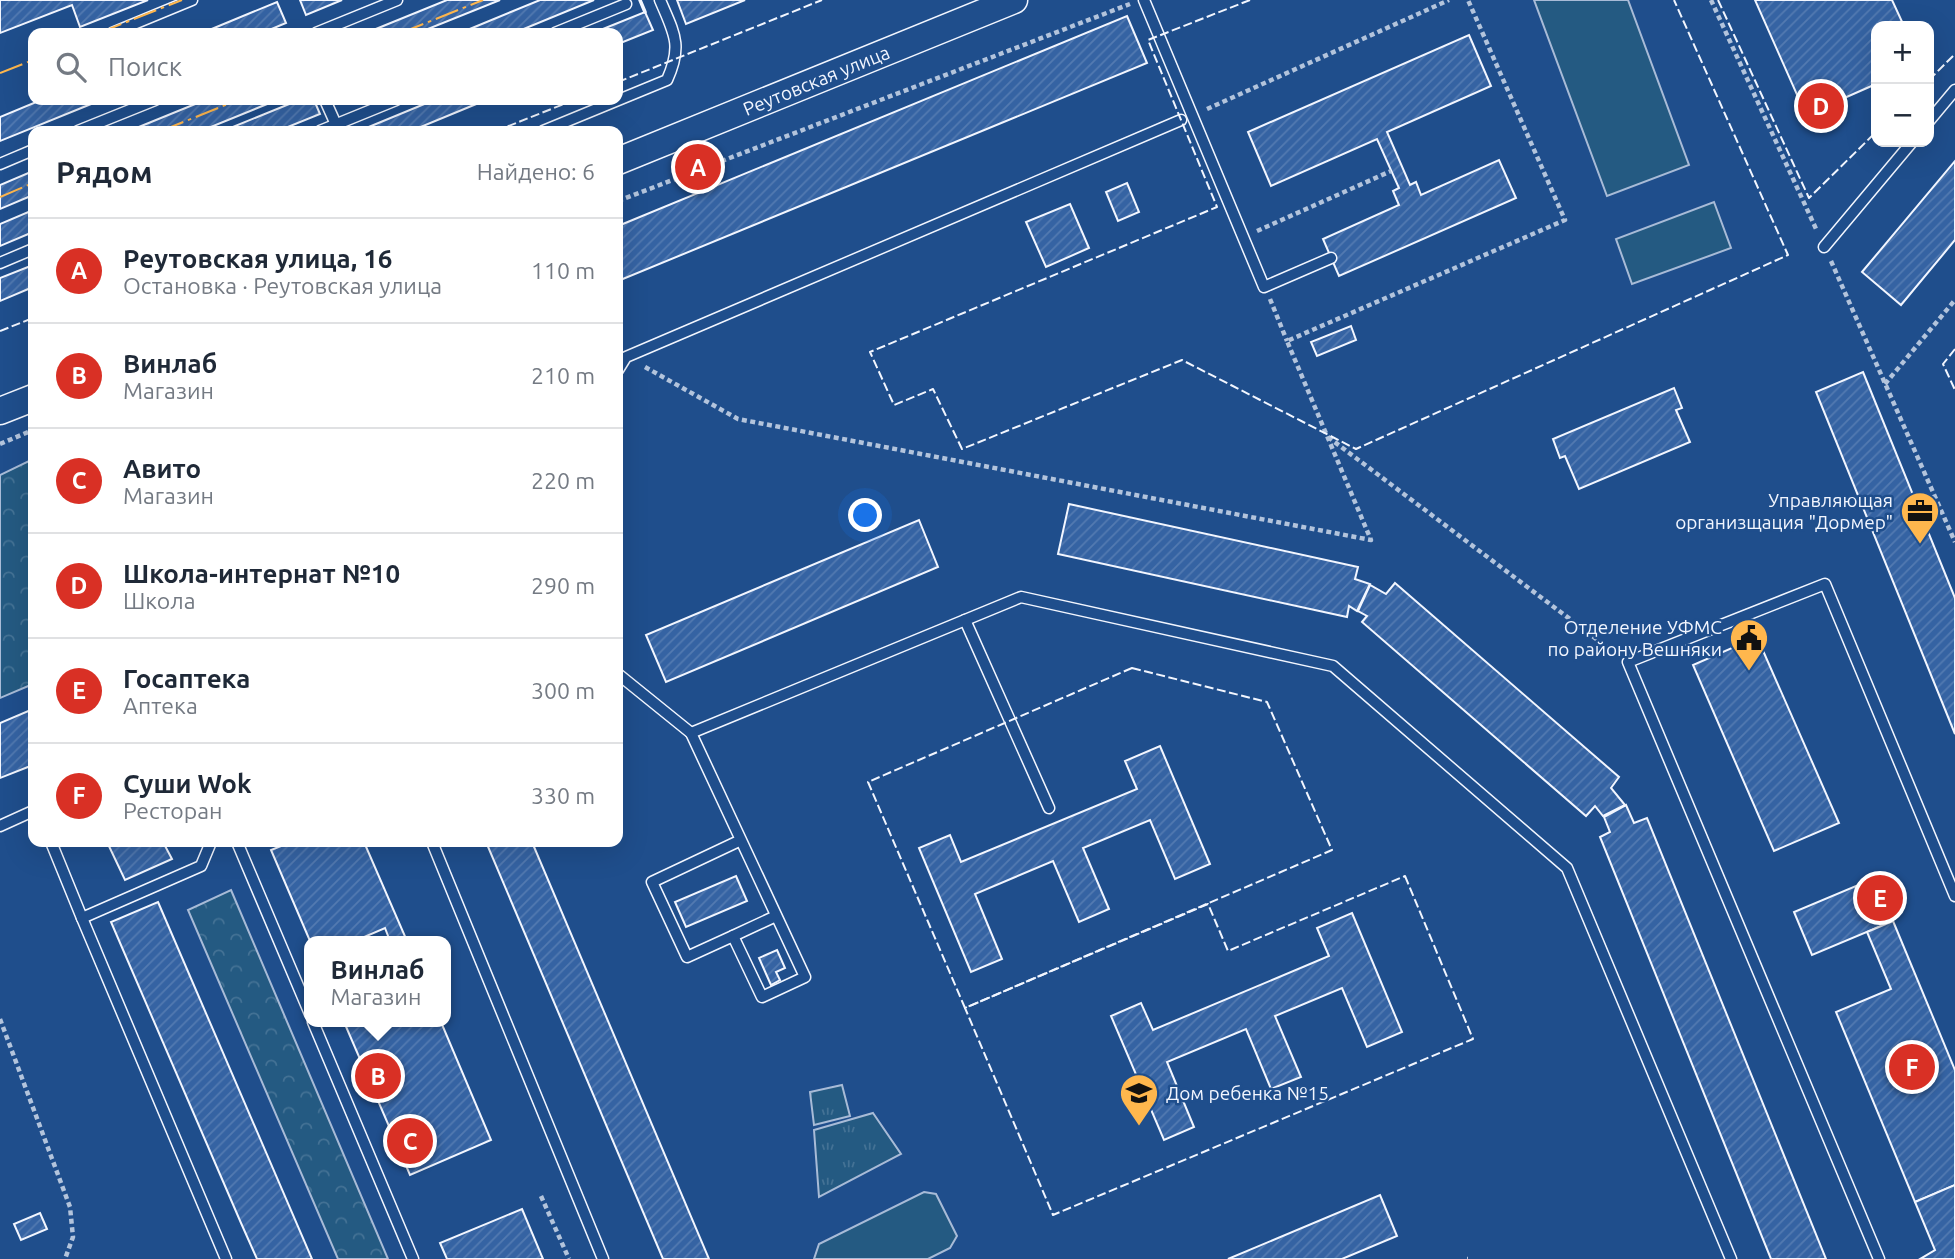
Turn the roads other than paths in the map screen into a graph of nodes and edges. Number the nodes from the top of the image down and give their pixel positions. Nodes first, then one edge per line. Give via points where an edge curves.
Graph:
1 (192, 0) edge
2 (397, 0) edge
3 (660, 0) edge
4 (1014, 0) edge
5 (1142, 0) edge
6 (626, 4) dead end
7 (124, 28) edge
8 (328, 28) edge
9 (567, 28) edge
10 (1955, 90) edge
11 (623, 98) edge
12 (143, 105) edge
13 (327, 105) edge
14 (385, 105) edge
15 (606, 105) edge
16 (1934, 115) edge
17 (1181, 120) dead end
18 (90, 126) edge
19 (336, 126) edge
20 (341, 126) edge
21 (555, 126) edge
22 (1908, 147) edge
23 (28, 152) edge
24 (623, 159) edge
25 (0, 164) edge
26 (1824, 247) road end
27 (28, 251) edge
28 (1331, 258) dead end
29 (0, 263) edge
30 (623, 362) edge
31 (28, 400) edge
32 (0, 411) edge
33 (965, 620) junction
34 (623, 678) edge
35 (691, 733) junction
36 (1049, 808) dead end
37 (28, 813) edge
38 (0, 826) edge
39 (741, 840) junction
40 (53, 847) edge
41 (209, 847) edge
42 (239, 847) edge
43 (434, 847) edge
44 (1955, 896) edge
45 (776, 916) junction
46 (82, 918) junction
47 (733, 936) junction
48 (304, 1000) edge
49 (315, 1027) edge
50 (226, 1259) edge
51 (413, 1259) edge
52 (603, 1259) edge
53 (1731, 1259) edge
54 (1879, 1259) edge

1 - 7 lane
2 - 8 lane
3 - 11 lane via 674,35 677,59 667,80
4 - 24 street, Реутовская улица
5 - 28 lane via 1264,287
6 - 9 lane
10 - 16 lane
12 - 18 lane
13 - 19 lane
14 - 20 lane
15 - 21 lane
17 - 30 lane
22 - 26 lane
23 - 25 lane
27 - 29 lane
31 - 32 street
33 - 35 lane
33 - 36 lane
33 - 53 lane via 1021,597 1333,666 1567,868
34 - 35 lane
35 - 39 lane
37 - 38 lane
39 - 45 lane
39 - 47 lane via 652,881 687,957
40 - 46 lane
41 - 46 lane via 201,866
42 - 48 lane
43 - 52 lane
44 - 54 lane via 1825,584 1628,662
45 - 47 lane
45 - 47 lane via 805,977 762,998
46 - 50 lane
49 - 51 lane

